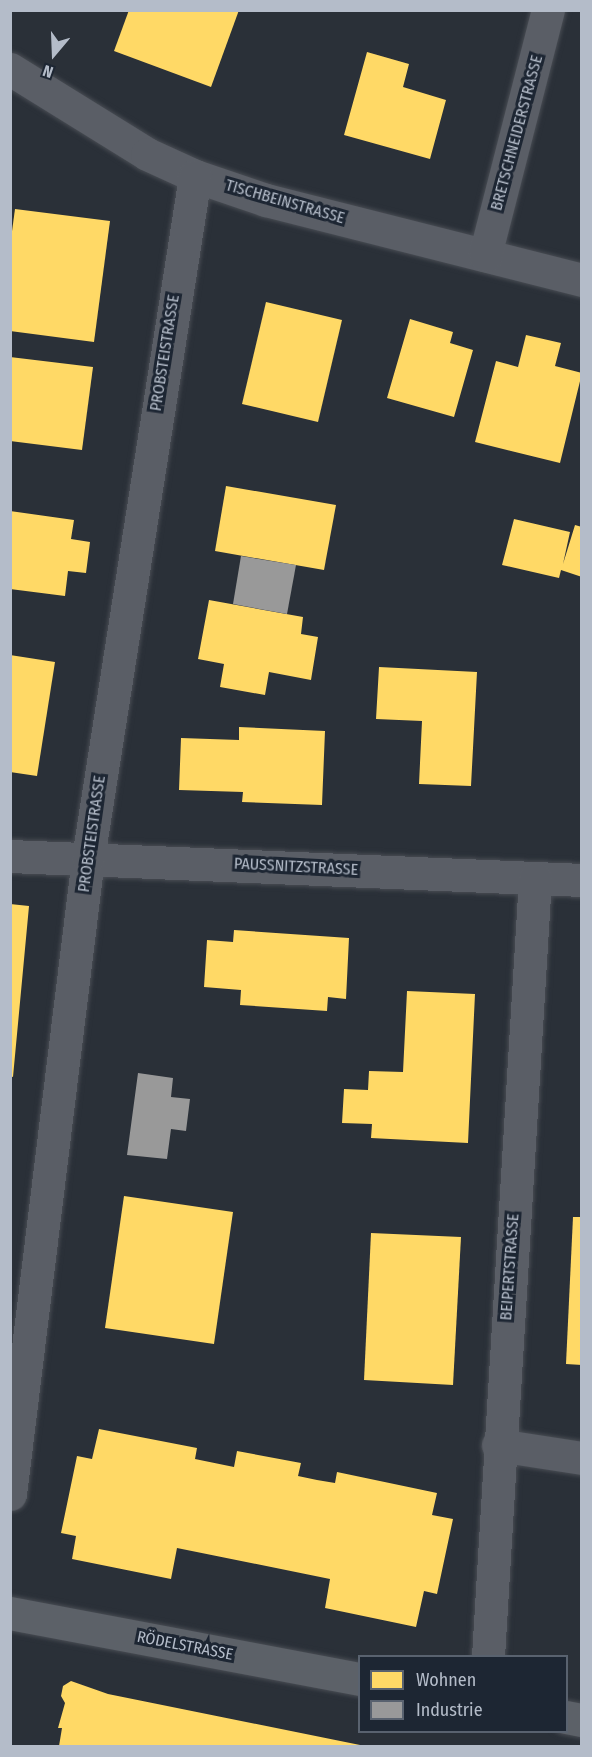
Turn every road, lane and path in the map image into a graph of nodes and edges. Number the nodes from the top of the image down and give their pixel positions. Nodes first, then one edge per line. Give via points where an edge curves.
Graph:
1 (549, 10) edge
2 (10, 69) edge
3 (195, 176) junction
4 (485, 255) junction
5 (582, 280) edge
6 (10, 856) edge
7 (88, 858) junction
8 (535, 878) junction
9 (582, 880) edge
10 (498, 1445) junction
11 (582, 1458) edge
12 (10, 1494) edge
13 (10, 1613) edge
14 (488, 1655) edge
15 (358, 1679) edge

1 - 4 street, BRETSCHNEIDERSTRASSE
2 - 3 street, TISCHBEINSTRASSE via 147,154
3 - 4 street, TISCHBEINSTRASSE via 266,200
3 - 7 street, PROBSTEISTRASSE
4 - 5 street, TISCHBEINSTRASSE
6 - 7 street, PAUSSNITZSTRASSE
7 - 8 street, PAUSSNITZSTRASSE
7 - 12 street, PROBSTEISTRASSE
8 - 9 street, PAUSSNITZSTRASSE
8 - 10 street, BEIPERTSTRASSE
10 - 11 street
10 - 14 street, BEIPERTSTRASSE
13 - 15 main road, RÖDELSTRASSE

